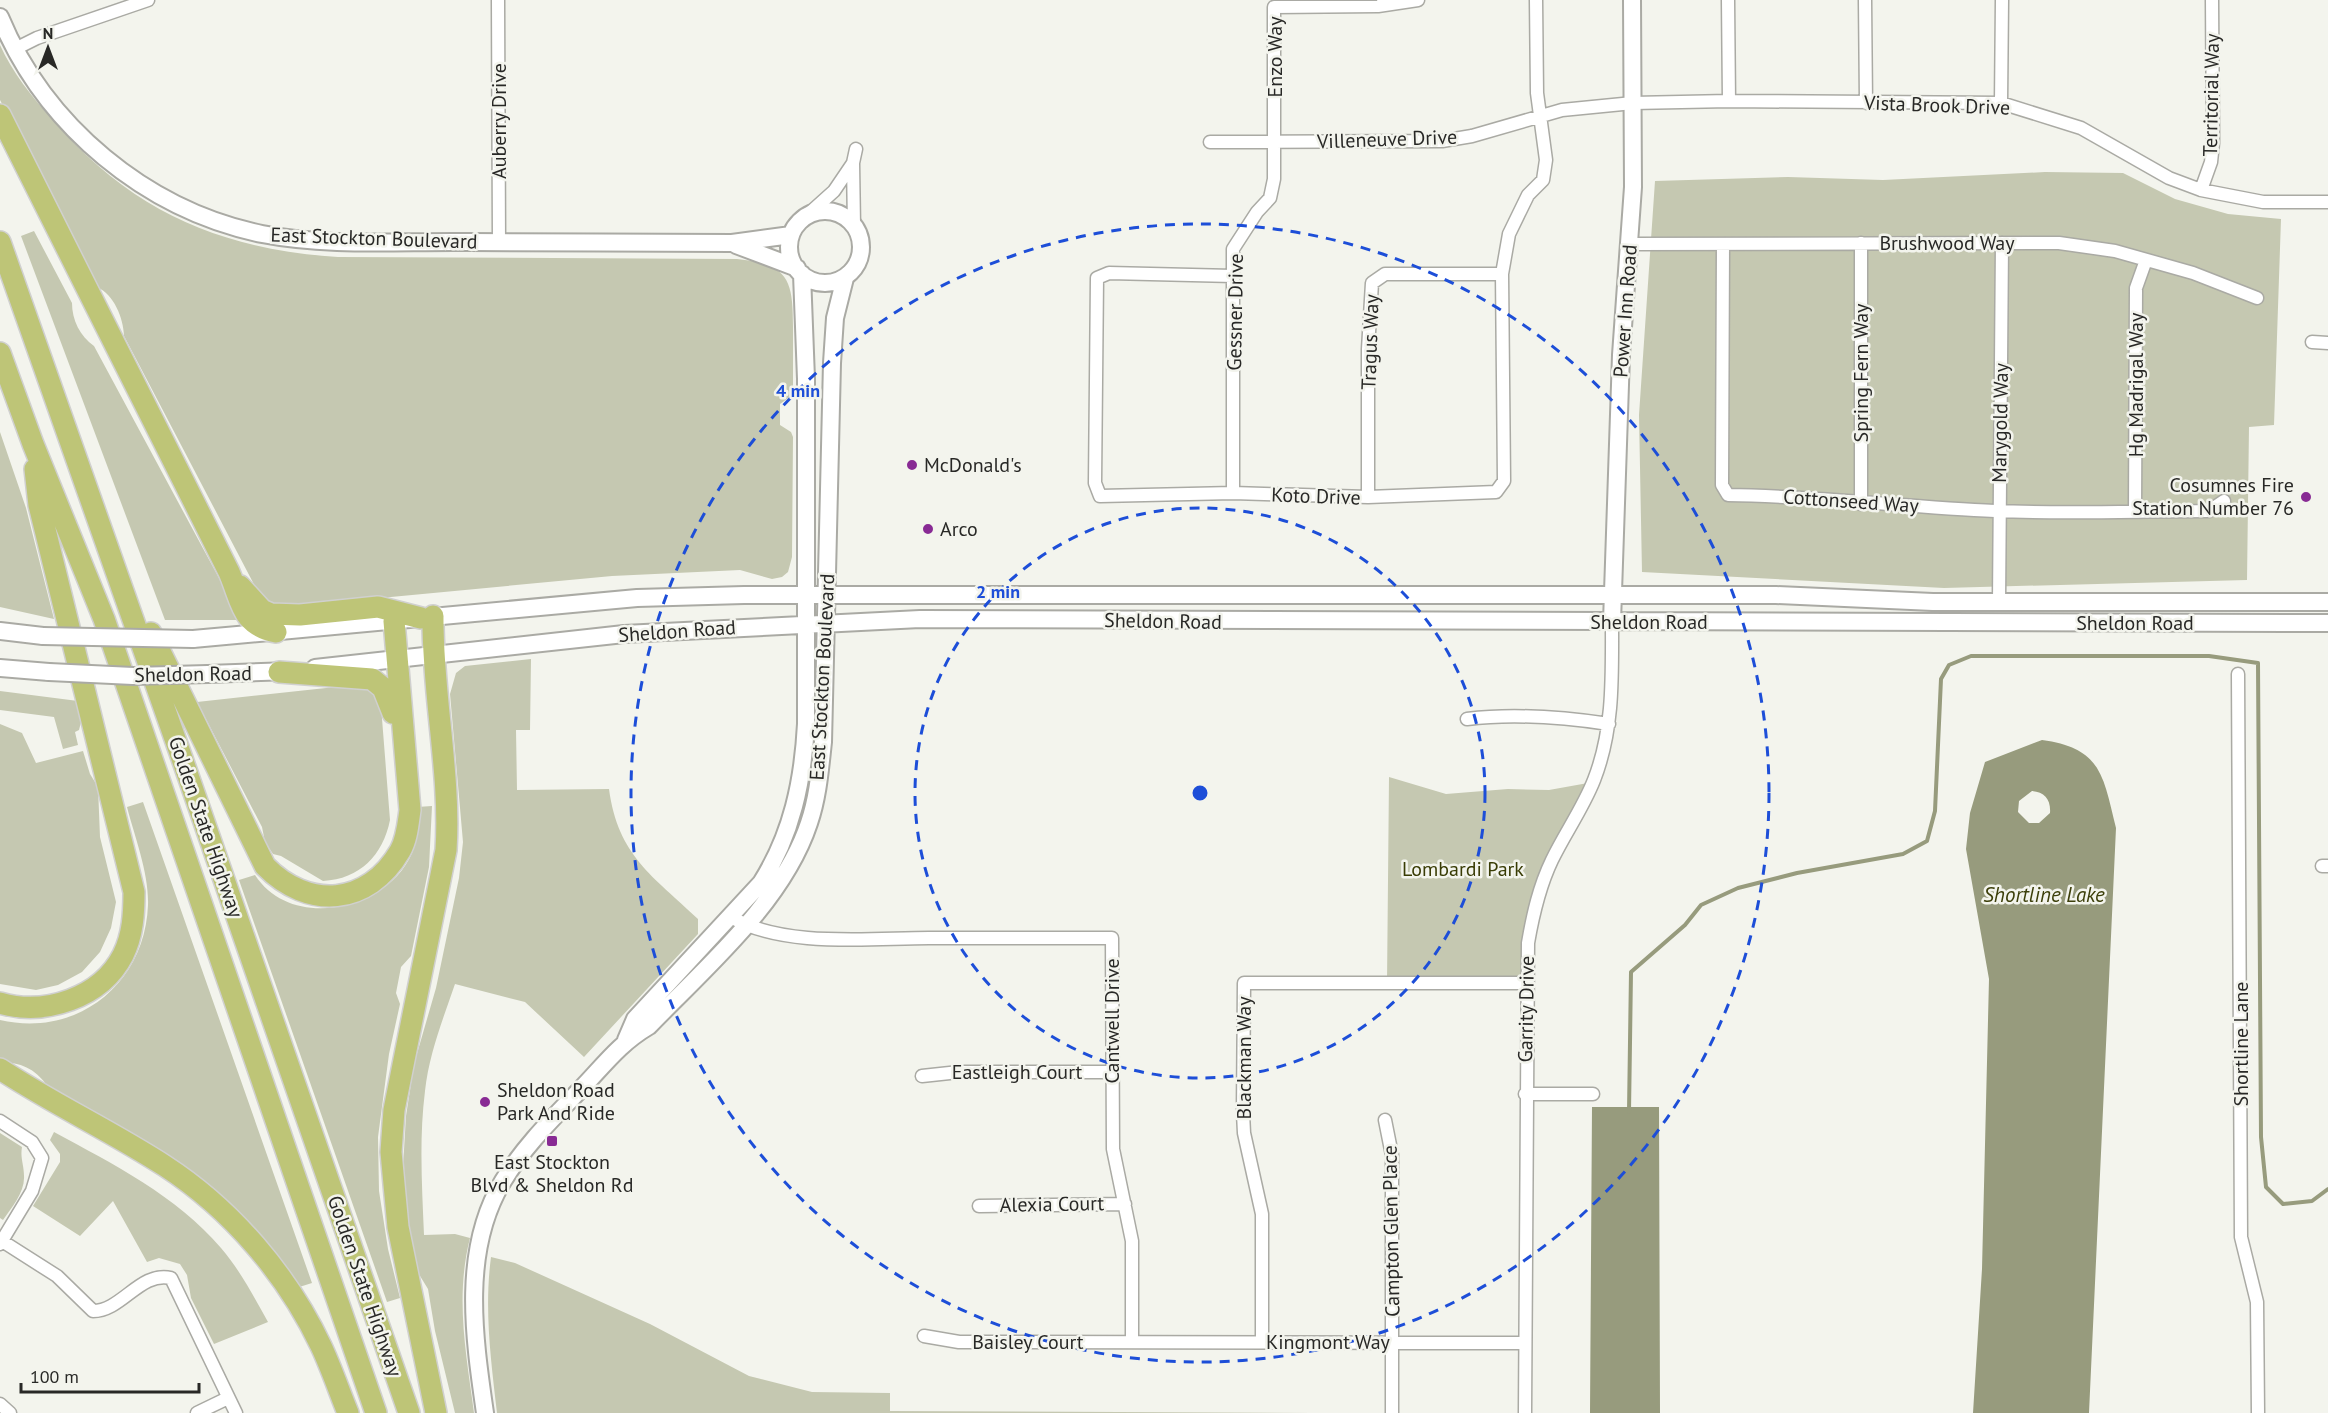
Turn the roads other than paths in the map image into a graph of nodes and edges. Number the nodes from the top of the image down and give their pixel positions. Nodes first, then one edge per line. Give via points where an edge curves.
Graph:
1 (148, 0) edge
2 (498, 0) edge
3 (1418, 0) edge
4 (1536, 0) edge
5 (1632, 0) edge
6 (1728, 0) edge
7 (1865, 0) edge
8 (2002, 0) edge
9 (2212, 0) edge
10 (0, 17) edge
11 (15, 49) junction
12 (1729, 101) junction
13 (1633, 103) junction
14 (1866, 103) junction
15 (2001, 103) junction
16 (1541, 114) junction
17 (0, 115) edge
18 (1209, 142) dead end
19 (1275, 142) junction
20 (856, 149) dead end
21 (852, 163) junction
22 (2202, 190) junction
23 (2328, 202) edge
24 (804, 218) junction
25 (854, 226) junction
26 (791, 235) junction
27 (499, 242) junction
28 (0, 243) edge
29 (732, 243) junction
30 (1861, 243) junction
31 (2002, 243) junction
32 (1630, 244) junction
33 (1722, 244) junction
34 (2146, 260) junction
35 (800, 271) junction
36 (1502, 274) junction
37 (1233, 276) junction
38 (845, 278) junction
39 (2257, 298) dead end
40 (2312, 342) dead end
41 (2328, 342) edge
42 (0, 353) edge
43 (806, 379) junction
44 (33, 444) junction
45 (1233, 494) junction
46 (1368, 497) junction
47 (2224, 501) dead end
48 (828, 503) junction
49 (1861, 504) junction
50 (2135, 511) junction
51 (1998, 512) junction
52 (106, 542) junction
53 (229, 572) junction
54 (804, 594) junction
55 (827, 594) junction
56 (1613, 596) junction
57 (1999, 602) junction
58 (2328, 602) edge
59 (427, 617) junction
60 (394, 621) junction
61 (827, 622) junction
62 (1612, 622) junction
63 (2328, 622) edge
64 (804, 624) junction
65 (0, 631) edge
66 (276, 632) junction
67 (432, 655) junction
68 (395, 660) junction
69 (0, 668) edge
70 (279, 672) junction
71 (2238, 674) dead end
72 (1467, 719) dead end
73 (1609, 724) junction
74 (402, 736) junction
75 (731, 916) junction
76 (746, 926) junction
77 (1526, 983) junction
78 (0, 1003) edge
79 (626, 1040) junction
80 (0, 1069) edge
81 (1112, 1072) junction
82 (922, 1076) dead end
83 (1525, 1094) junction
84 (1593, 1094) dead end
85 (1385, 1120) dead end
86 (0, 1121) edge
87 (1125, 1204) junction
88 (979, 1206) dead end
89 (1, 1243) edge
90 (924, 1336) dead end
91 (1132, 1342) junction
92 (1262, 1342) junction
93 (1392, 1342) junction
94 (1525, 1343) junction
95 (228, 1398) junction
96 (0, 1404) edge
97 (10, 1413) edge
98 (197, 1413) edge
99 (236, 1413) edge
100 (348, 1413) edge
101 (376, 1413) edge
102 (409, 1413) edge
103 (436, 1413) edge
104 (485, 1413) edge
105 (1392, 1413) edge
106 (1525, 1413) edge
107 (2258, 1413) edge

1 - 11 street
2 - 27 street, Auberry Drive
3 - 19 street, Enzo Way via 1378,6 1274,7
4 - 16 street, Koto Drive via 1537,93
5 - 13 main road, Power Inn Road
6 - 12 street
7 - 14 street
8 - 15 street
9 - 22 street, Territorial Way via 2213,143
10 - 11 main road, East Stockton Boulevard
11 - 27 main road, East Stockton Boulevard via 45,95 91,146 145,187 179,206 262,234 301,239
12 - 13 street, Vista Brook Drive
12 - 14 street, Vista Brook Drive
13 - 16 street, Villeneuve Drive
13 - 32 main road, Power Inn Road
14 - 15 street, Vista Brook Drive
15 - 22 street, Vista Brook Drive via 2081,128 2169,178
16 - 19 street, Villeneuve Drive via 1472,136 1442,141
16 - 36 street, Koto Drive via 1546,146 1543,180 1528,195 1509,234
17 - 53 highway
18 - 19 street, Villeneuve Drive
19 - 37 street, Gessner Drive via 1270,198 1233,249
20 - 21 street
21 - 24 street via 834,191
21 - 25 street
22 - 23 street, Vista Brook Drive via 2263,201
24 - 25 main road via 825,211 846,218
24 - 26 main road
25 - 38 main road via 861,248 856,264
26 - 29 main road, East Stockton Boulevard
26 - 35 main road via 791,258
27 - 29 main road, East Stockton Boulevard
28 - 52 highway, Golden State Highway
29 - 35 main road, East Stockton Boulevard
30 - 31 street, Brushwood Way
30 - 33 street, Brushwood Way
30 - 49 street, Spring Fern Way
31 - 34 street, Brushwood Way via 2059,243
31 - 51 street, Marygold Way
32 - 33 street, Brushwood Way
32 - 56 main road, Power Inn Road via 1621,355
33 - 49 street, Cottonseed Way via 1722,485 1728,495 1778,495
34 - 39 street, Brushwood Way
34 - 50 street, Hg Madrigal Way via 2136,288
35 - 38 main road via 810,280 828,284
35 - 43 main road, East Stockton Boulevard
36 - 46 street, Tragus Way via 1385,274 1372,284
36 - 46 street, Koto Drive via 1504,481 1496,492
37 - 45 street, Gessner Drive
37 - 45 street, Koto Drive via 1109,273 1097,278 1095,292 1095,483 1100,496
38 - 48 main road, East Stockton Boulevard via 835,318
40 - 41 street
42 - 44 highway, Golden State Highway
43 - 48 main road via 815,381 820,391 820,473
43 - 54 main road, East Stockton Boulevard
44 - 78 highway via 39,505 134,892 134,913 123,955 111,974 96,986 64,1003 42,1007
44 - 101 highway, Golden State Highway via 104,620
45 - 46 street, Koto Drive
47 - 50 street, Cottonseed Way via 2209,511
48 - 55 main road, East Stockton Boulevard
49 - 51 street, Cottonseed Way
50 - 51 street, Cottonseed Way
51 - 57 street, Marygold Way
52 - 74 highway via 265,866 277,878 293,888 327,896 346,895 378,880 401,849 407,831 410,810
52 - 102 highway, Golden State Highway
53 - 59 highway via 262,610 271,614 378,607
53 - 66 highway via 248,618 254,625
54 - 55 main road, Sheldon Road
54 - 59 main road, Sheldon Road via 637,598
54 - 64 main road, East Stockton Boulevard
55 - 56 main road, Sheldon Road
55 - 61 main road, East Stockton Boulevard
56 - 57 main road, Sheldon Road via 1776,595
56 - 62 main road, Power Inn Road
57 - 58 main road, Sheldon Road
59 - 60 main road, Sheldon Road
59 - 67 highway
60 - 66 main road, Sheldon Road
60 - 68 highway
61 - 62 main road, Sheldon Road
61 - 64 main road, Sheldon Road
61 - 76 main road, East Stockton Boulevard via 823,742 810,821 773,895
62 - 63 main road, Sheldon Road
62 - 73 street, Garrity Drive
64 - 67 main road, Sheldon Road via 624,634
64 - 75 main road, East Stockton Boulevard via 806,724 796,805 774,861 749,899
65 - 66 main road, Sheldon Road, bridge via 43,636 193,639
67 - 68 main road, Sheldon Road
67 - 103 highway via 447,819 446,850 394,1110 391,1152 398,1227
68 - 70 main road, Sheldon Road
68 - 74 highway
69 - 70 main road, Sheldon Road, bridge via 133,676
70 - 74 highway via 372,679 383,688
71 - 107 street, Shortline Lane via 2241,1237 2257,1302
72 - 73 street via 1555,716
73 - 77 street, Garrity Drive via 1595,778 1540,888 1528,943
75 - 76 street, Cantwell Drive
75 - 79 main road, East Stockton Boulevard via 635,1019
76 - 79 main road, East Stockton Boulevard via 649,1026
76 - 81 street, Cantwell Drive via 832,938 1112,938
77 - 83 street, Garrity Drive
77 - 92 street, Blackman Way via 1244,983 1244,1133 1262,1214
79 - 104 main road, East Stockton Boulevard via 525,1150 502,1183 490,1211 479,1252 473,1300
80 - 100 highway via 166,1166 229,1217 258,1249 302,1311 321,1345
81 - 82 street, Eastleigh Court via 959,1072
81 - 87 street, Cantwell Drive via 1113,1149
83 - 84 street
83 - 94 street, Garrity Drive
85 - 93 street, Campton Glen Place via 1392,1155
86 - 89 street via 32,1142 42,1158 32,1191
87 - 88 street, Alexia Court
87 - 91 street, Cantwell Drive via 1132,1242
89 - 95 street via 57,1276 93,1311 106,1311 132,1290 161,1275 171,1278
90 - 91 street, Baisley Court via 959,1342
91 - 92 street, Kingmont Way
92 - 93 street, Kingmont Way
93 - 94 street, Kingmont Way
93 - 105 street, Campton Glen Place
94 - 106 street, Garrity Drive
95 - 98 street
95 - 99 street
96 - 97 street

